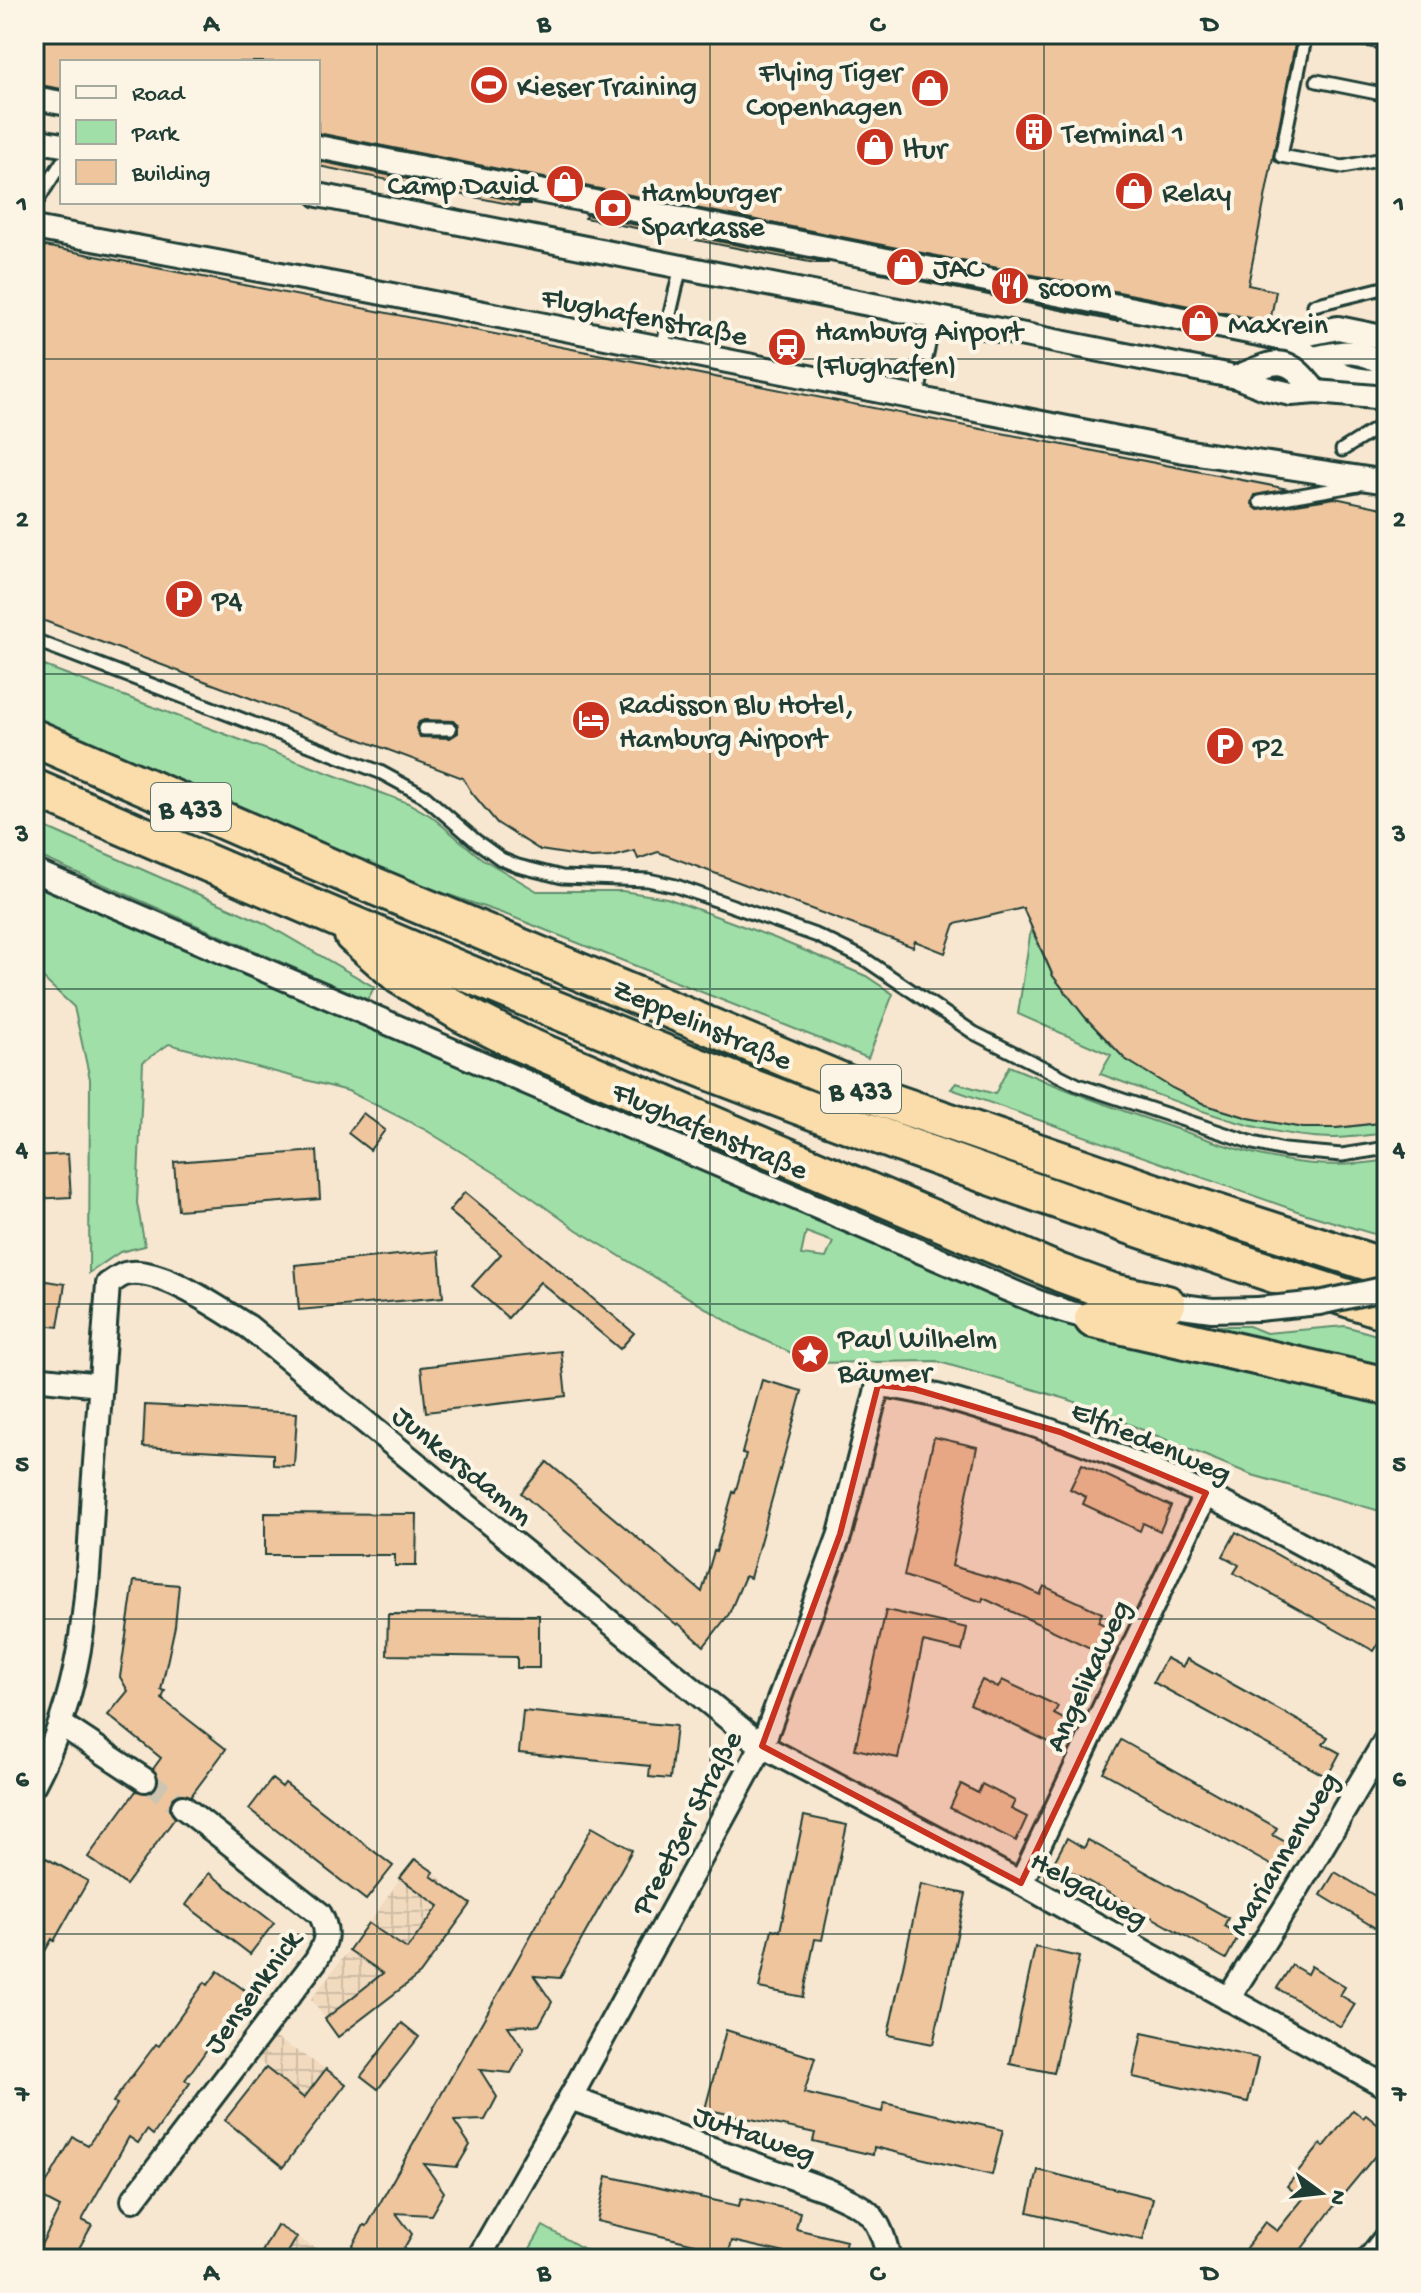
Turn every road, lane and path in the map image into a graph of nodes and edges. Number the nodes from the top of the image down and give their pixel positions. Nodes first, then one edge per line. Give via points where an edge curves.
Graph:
1 (1306, 34) edge
2 (1336, 34) edge
3 (1387, 43) edge
4 (1317, 81) dead end
5 (1387, 95) edge
6 (34, 98) edge
7 (60, 103) edge
8 (34, 140) edge
9 (60, 145) edge
10 (320, 147) edge
11 (1387, 158) edge
12 (60, 165) edge
13 (320, 195) edge
14 (34, 206) edge
15 (34, 228) edge
16 (679, 275) dead end
17 (1387, 287) edge
18 (1314, 305) dead end
19 (934, 322) dead end
20 (1387, 338) edge
21 (1284, 339) junction
22 (661, 349) junction
23 (1314, 358) junction
24 (1387, 366) edge
25 (1387, 373) edge
26 (1237, 377) junction
27 (1387, 380) edge
28 (1316, 392) junction
29 (1387, 398) edge
30 (917, 399) junction
31 (1387, 422) edge
32 (1342, 450) dead end
33 (1384, 481) edge
34 (1260, 502) dead end
35 (34, 640) edge
36 (424, 729) dead end
37 (450, 729) dead end
38 (34, 738) edge
39 (34, 788) edge
40 (34, 871) edge
41 (330, 915) junction
42 (1387, 1148) edge
43 (1387, 1268) edge
44 (1387, 1288) edge
45 (1167, 1304) junction
46 (1387, 1311) edge
47 (1093, 1319) junction
48 (34, 1378) edge
49 (100, 1385) junction
50 (878, 1385) joint
51 (1387, 1386) edge
52 (1206, 1493) junction
53 (1387, 1592) edge
54 (62, 1725) junction
55 (1387, 1738) edge
56 (762, 1746) junction
57 (40, 1758) edge
58 (145, 1780) tunnel mouth
59 (34, 1784) edge
60 (183, 1807) tunnel mouth
61 (1021, 1883) junction
62 (1228, 1999) junction
63 (1387, 2087) edge
64 (570, 2098) junction
65 (133, 2200) dead end
66 (1387, 2236) edge
67 (478, 2259) edge
68 (889, 2259) edge
69 (1369, 2259) edge

1 - 11 lane via 1281,156 1343,167
2 - 3 lane
4 - 5 lane
6 - 7 street
8 - 9 street
10 - 21 street
12 - 14 lane
13 - 26 street, Flughafenstraße
15 - 22 street, Flughafenstraße
16 - 22 lane
17 - 18 lane
19 - 30 lane
20 - 21 street via 1338,328
21 - 23 street
22 - 30 street, Flughafenstraße
23 - 24 street via 1347,351 1373,356
23 - 25 street
23 - 27 street via 1341,377 1366,383
26 - 28 street, bridge via 1271,363 1282,365 1297,368
26 - 28 street, bridge via 1263,403 1287,408
28 - 29 street, bridge
30 - 33 street, Flughafenstraße via 1184,451
31 - 32 lane
33 - 34 lane
35 - 42 lane via 380,772 424,796 476,841 518,866 562,877 662,883 818,936 863,958 974,1033 1078,1085 1284,1150 1342,1155
36 - 37 lane
38 - 43 highway, Zeppelinstraße / B 433 via 886,1100
39 - 41 highway, Zeppelinstraße / B 433
40 - 47 street, Flughafenstraße via 952,1265
41 - 45 highway via 400,976 518,1042 1071,1277
41 - 46 highway, Zeppelinstraße / B 433 via 852,1126 1154,1236
44 - 45 street, Flughafenstraße, bridge via 1258,1309
45 - 47 street, Flughafenstraße
47 - 51 highway
48 - 49 street
49 - 54 street via 85,1615
49 - 56 street, Junkersdamm via 108,1284 125,1274 143,1274 182,1286 249,1327
50 - 52 street, Elfriedenweg via 914,1389 1060,1432
50 - 56 street, Preetzer Straße via 840,1534
52 - 53 street, Elfriedenweg
52 - 61 street, Angelikaweg
54 - 57 street
54 - 58 street
55 - 62 street, Mariannenweg
56 - 61 street, Helgaweg
56 - 64 street, Preetzer Straße
57 - 59 street
60 - 65 street, Jensenknick via 320,1914 327,1935 316,1960
61 - 62 street, Helgaweg
62 - 63 street, Helgaweg
64 - 67 street, Preetzer Straße
64 - 68 street, Juttaweg via 855,2203 875,2217
66 - 69 street

